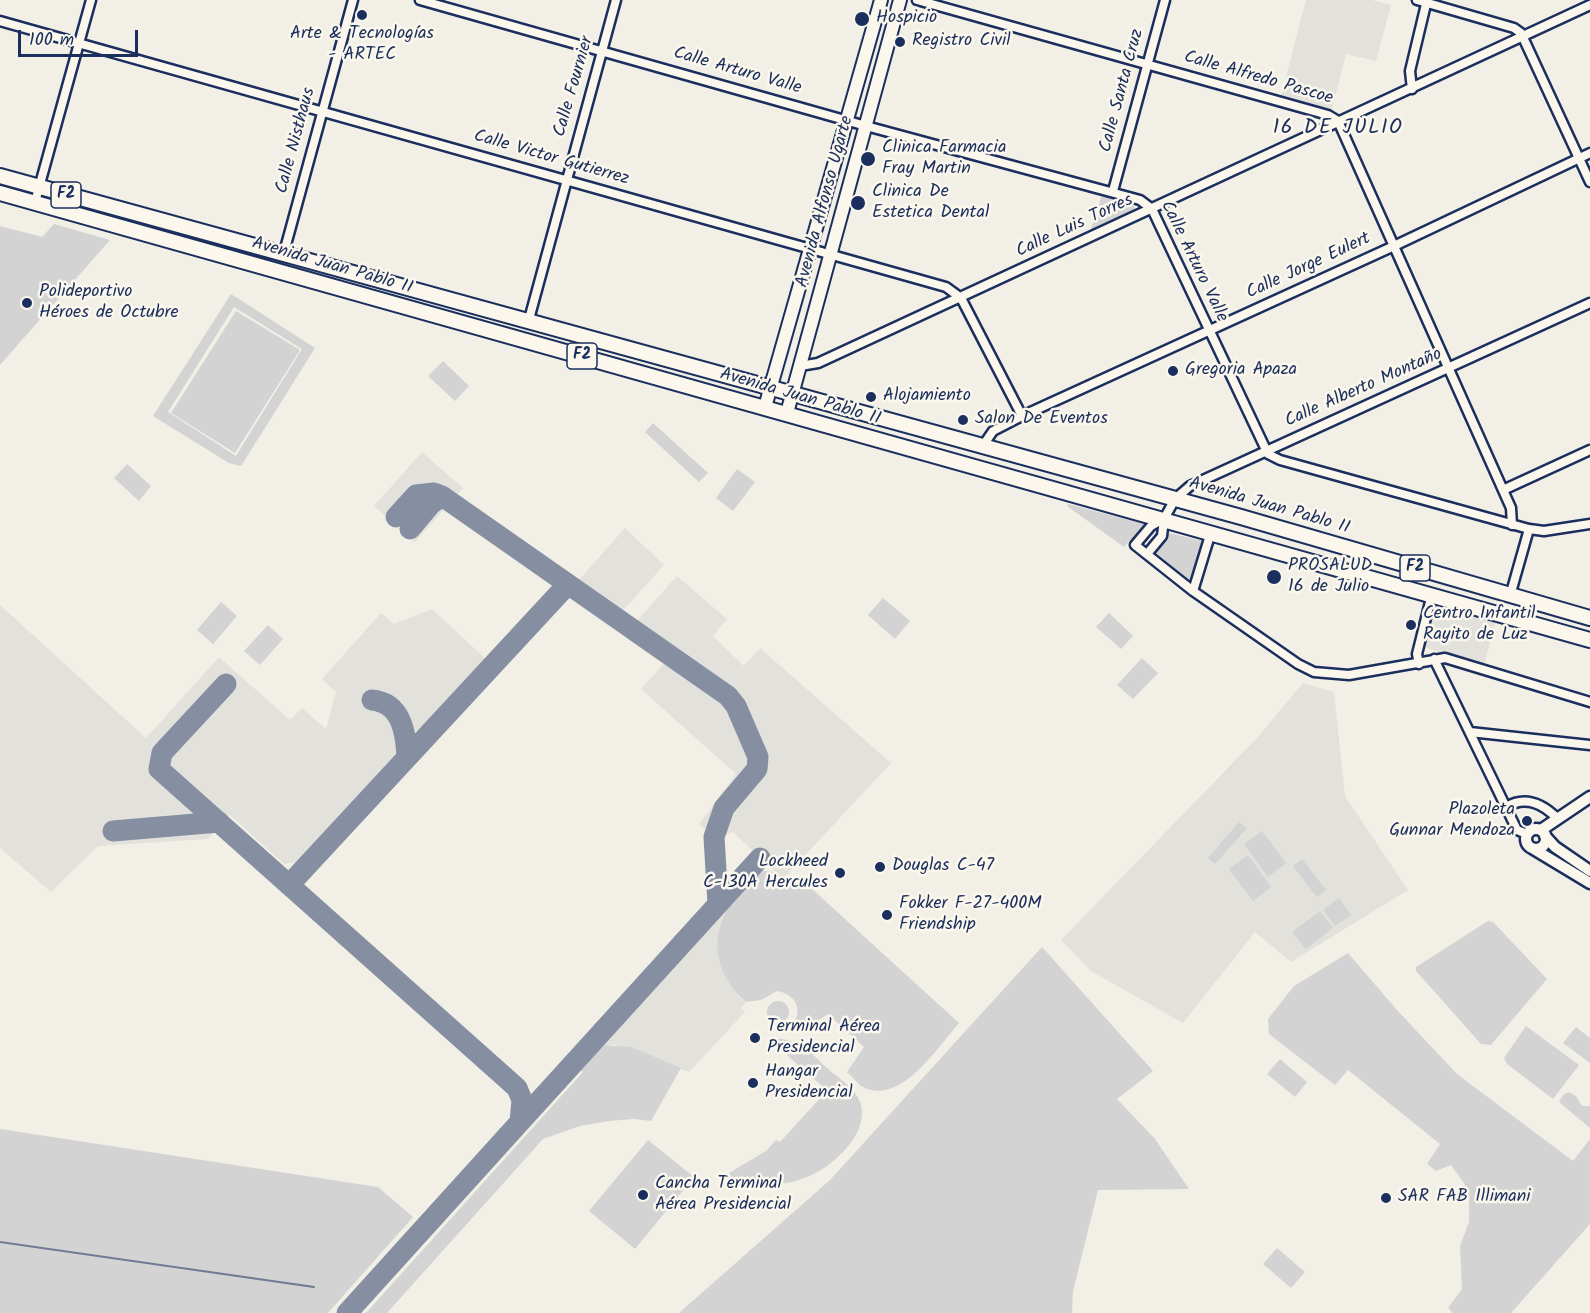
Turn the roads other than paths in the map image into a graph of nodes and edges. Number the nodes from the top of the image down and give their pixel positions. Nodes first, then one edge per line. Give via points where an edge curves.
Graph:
1 (91, 0) edge
2 (353, 0) edge
3 (420, 0) edge
4 (616, 0) edge
5 (880, 0) edge
6 (900, 0) edge
7 (916, 0) edge
8 (1165, 0) edge
9 (1423, 1) edge
10 (1590, 5) edge
11 (0, 21) edge
12 (1523, 37) junction
13 (79, 44) junction
14 (602, 50) junction
15 (1146, 65) junction
16 (1412, 89) junction
17 (322, 113) junction
18 (848, 121) junction
19 (1340, 123) junction
20 (866, 126) junction
21 (1590, 153) edge
22 (1579, 158) junction
23 (0, 176) edge
24 (566, 180) junction
25 (1590, 182) edge
26 (39, 187) junction
27 (1113, 191) junction
28 (0, 193) edge
29 (35, 202) junction
30 (1152, 209) junction
31 (1394, 246) junction
32 (811, 249) junction
33 (831, 254) junction
34 (283, 256) junction
35 (961, 298) junction
36 (1590, 303) edge
37 (528, 322) junction
38 (1209, 332) junction
39 (800, 366) junction
40 (1448, 369) junction
41 (771, 389) junction
42 (792, 395) junction
43 (765, 407) junction
44 (787, 413) junction
45 (1022, 416) junction
46 (982, 447) junction
47 (1590, 450) edge
48 (1265, 452) junction
49 (1503, 490) junction
50 (1175, 499) junction
51 (1164, 519) junction
52 (1590, 524) edge
53 (1512, 525) junction
54 (1528, 529) junction
55 (1211, 532) junction
56 (1147, 554) junction
57 (1193, 591) junction
58 (1432, 594) junction
59 (1510, 596) junction
60 (1590, 618) edge
61 (1590, 640) edge
62 (1434, 658) junction
63 (1419, 664) junction
64 (1590, 702) edge
65 (1470, 732) junction
66 (1590, 745) edge
67 (1590, 797) edge
68 (1506, 807) junction
69 (1557, 819) junction
70 (1543, 833) junction
71 (1527, 834) junction
72 (1532, 848) junction
73 (1590, 871) edge
74 (1590, 883) edge

1 - 13 street
2 - 17 street, Calle Nisthaus
3 - 14 street, Calle Arturo Valle
4 - 14 street, Calle Fournier
5 - 18 main road, Avenida Alfonso Ugarte
6 - 20 main road, Avenida Alfonso Ugarte
7 - 15 street, Calle Alfredo Pascoe
8 - 15 street, Calle Santa Cruz
9 - 12 street via 1514,28
9 - 16 street via 1410,71
10 - 12 street, Calle Luis Torres
11 - 13 street, Calle Victor Gutierrez
12 - 16 street, Calle Luis Torres
12 - 22 street
13 - 17 street, Calle Victor Gutierrez
13 - 26 street
14 - 18 street, Calle Arturo Valle
14 - 24 street, Calle Fournier
15 - 19 street, Calle Alfredo Pascoe via 1328,115
15 - 27 street, Calle Santa Cruz
16 - 19 street, Calle Luis Torres
17 - 24 street, Calle Victor Gutierrez
17 - 34 street, Calle Nisthaus
18 - 20 street, Calle Arturo Valle
18 - 32 main road, Avenida Alfonso Ugarte
19 - 30 street, Calle Luis Torres
19 - 31 street, Calle Alfredo Pascoe
20 - 27 street, Calle Arturo Valle
20 - 33 main road, Avenida Alfonso Ugarte
21 - 22 street, Calle Jorge Eulert
22 - 25 street
22 - 31 street, Calle Jorge Eulert
23 - 26 highway, Avenida Juan Pablo II / F2
24 - 32 street, Calle Victor Gutierrez
24 - 37 street, Calle Fournier
26 - 29 street
26 - 34 highway, Avenida Juan Pablo II / F2
27 - 30 street, Calle Arturo Valle via 1140,200
28 - 29 highway, Avenida Juan Pablo II / F2
29 - 43 highway, Avenida Juan Pablo II / F2
30 - 35 street, Calle Luis Torres
30 - 38 street, Calle Arturo Valle
31 - 38 street, Calle Jorge Eulert
31 - 40 street, Calle Alfredo Pascoe
32 - 33 street, Calle Victor Gutierrez
32 - 41 main road, Avenida Alfonso Ugarte
33 - 35 street, Calle Victor Gutierrez via 935,283
33 - 39 main road, Avenida Alfonso Ugarte
34 - 37 highway, Avenida Juan Pablo II / F2
35 - 39 street, Calle Luis Torres via 818,363
35 - 45 street
36 - 40 street, Calle Alberto Montaño
37 - 41 highway, Avenida Juan Pablo II / F2
38 - 45 street, Calle Jorge Eulert
38 - 48 street, Calle Arturo Valle
39 - 42 main road, Avenida Alfonso Ugarte
40 - 48 street, Calle Alberto Montaño
40 - 49 street, Calle Alfredo Pascoe
41 - 42 highway, Avenida Juan Pablo II / F2
41 - 43 main road, Avenida Alfonso Ugarte
42 - 44 main road, Avenida Alfonso Ugarte
42 - 46 highway, Avenida Juan Pablo II / F2
43 - 44 highway, Avenida Juan Pablo II / F2
44 - 51 highway, Avenida Juan Pablo II / F2
45 - 46 street, Calle Jorge Eulert via 993,431
46 - 50 highway, Avenida Juan Pablo II / F2
47 - 49 street
48 - 50 street, Calle Alberto Montaño via 1190,486
48 - 53 street via 1280,460
49 - 53 street, Calle Alfredo Pascoe via 1513,514
50 - 51 street, Calle Alberto Montaño
50 - 59 highway, Avenida Juan Pablo II / F2
51 - 55 highway, Avenida Juan Pablo II / F2
51 - 56 street via 1162,536
51 - 56 street via 1151,526 1135,545
52 - 54 street via 1544,531
53 - 54 street
54 - 59 street
55 - 57 street
55 - 58 highway, Avenida Juan Pablo II / F2
56 - 57 street
57 - 63 street via 1314,672 1349,675
58 - 61 highway, Avenida Juan Pablo II / F2
58 - 63 street via 1417,654
59 - 60 highway, Avenida Juan Pablo II / F2
62 - 63 street
62 - 64 street
62 - 65 street
65 - 66 street
65 - 68 street
67 - 69 street
68 - 69 street via 1531,802 1548,809
68 - 71 street via 1517,830
69 - 70 street
70 - 71 street via 1532,829
70 - 72 street via 1543,845
70 - 73 street via 1555,847
71 - 72 street
72 - 74 street

